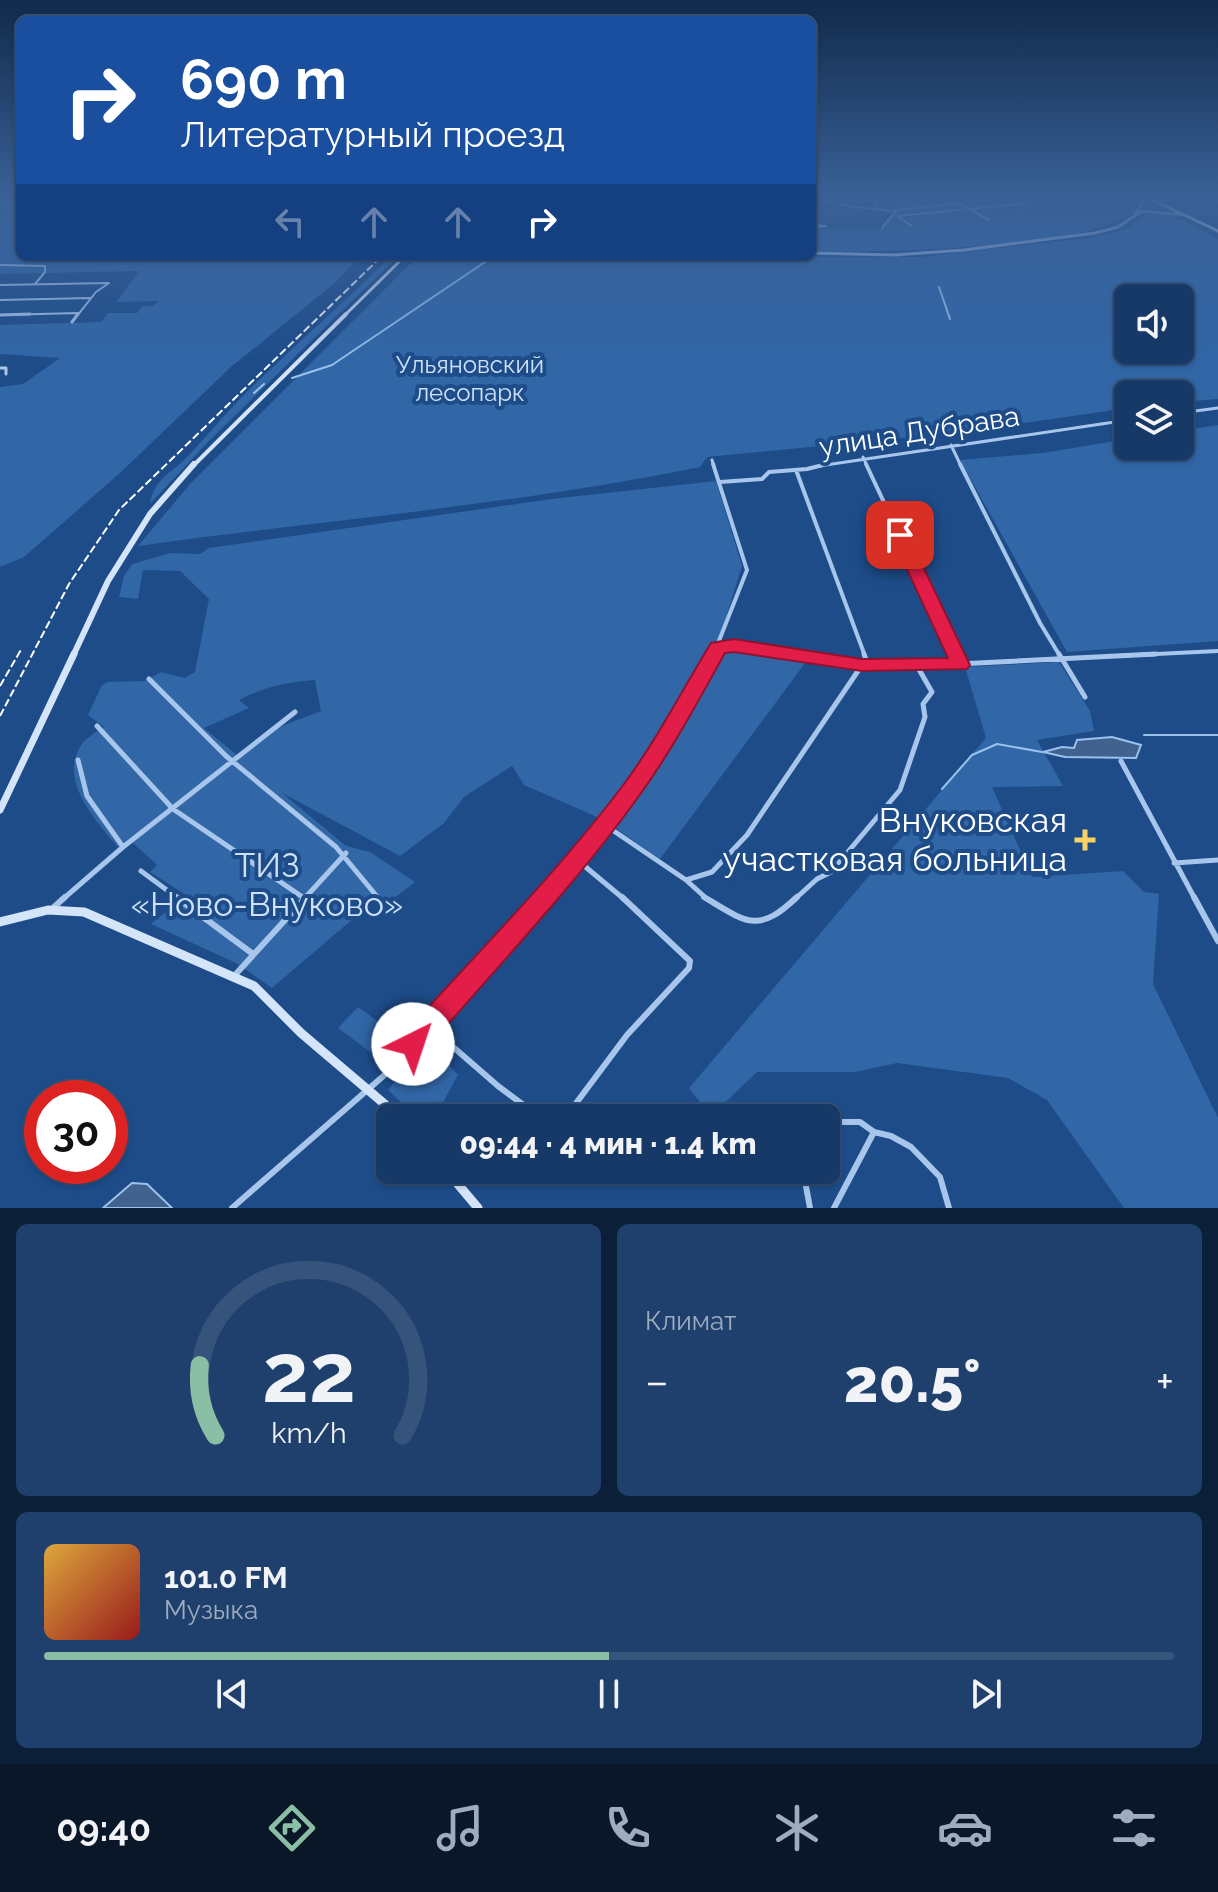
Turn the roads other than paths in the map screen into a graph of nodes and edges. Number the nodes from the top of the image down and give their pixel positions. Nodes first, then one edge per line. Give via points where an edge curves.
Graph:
1 (401, 260) edge
2 (0, 265) edge
3 (32, 284) junction
4 (0, 285) edge
5 (91, 298) junction
6 (0, 300) edge
7 (21, 300) junction
8 (79, 313) junction
9 (0, 315) edge
10 (72, 322) dead end
11 (0, 368) edge
12 (6, 374) dead end
13 (1218, 408) edge
14 (1194, 411) edge
15 (1114, 422) edge
16 (951, 445) junction
17 (863, 457) junction
18 (712, 460) dead end
19 (796, 470) junction
20 (720, 482) junction
21 (718, 648) junction
22 (1218, 651) edge
23 (1061, 660) junction
24 (865, 665) junction
25 (960, 665) junction
26 (917, 666) junction
27 (149, 679) dead end
28 (1085, 697) dead end
29 (295, 712) dead end
30 (97, 726) dead end
31 (78, 760) dead end
32 (1121, 761) dead end
33 (234, 763) junction
34 (173, 809) junction
35 (0, 810) edge
36 (605, 825) junction
37 (123, 847) junction
38 (346, 853) junction
39 (576, 859) junction
40 (1218, 860) edge
41 (1174, 863) junction
42 (141, 871) dead end
43 (686, 880) junction
44 (304, 898) junction
45 (383, 906) dead end
46 (54, 907) junction
47 (0, 920) edge
48 (1218, 941) edge
49 (253, 954) junction
50 (235, 975) junction
51 (429, 1026) junction
52 (370, 1089) junction
53 (386, 1104) edge
54 (522, 1104) edge
55 (575, 1104) edge
56 (840, 1122) edge
57 (874, 1132) junction
58 (458, 1184) edge
59 (806, 1184) edge
60 (232, 1208) edge
61 (478, 1208) edge
62 (810, 1208) edge
63 (834, 1208) edge
64 (949, 1208) edge

1 - 35 main road via 150,514 108,581
2 - 3 street via 45,266
3 - 4 street
3 - 5 street via 109,283
3 - 7 street
5 - 7 street
5 - 8 street
6 - 7 street
8 - 9 street
8 - 10 street
11 - 12 street via 6,368
13 - 14 street
15 - 16 street, улица Дубрава
16 - 17 street, улица Дубрава
16 - 23 street
17 - 19 street, улица Дубрава
17 - 25 street
18 - 20 street
19 - 20 street, улица Дубрава
19 - 24 street
20 - 21 street via 747,570
21 - 24 street via 734,645
21 - 36 street via 680,716
22 - 23 street
23 - 25 street
23 - 28 street
24 - 26 street
24 - 43 street via 747,835 712,872
25 - 26 street
26 - 43 street via 932,692 923,704 925,717 900,790 831,872 764,922 750,921 705,898
27 - 33 street
29 - 33 street
30 - 34 street
31 - 37 street via 79,783 93,811
32 - 41 street
33 - 34 street
33 - 38 street
34 - 37 street
34 - 44 street
36 - 39 street
36 - 43 street
37 - 46 street
38 - 44 street
38 - 45 street
39 - 51 street
39 - 55 street via 690,961
40 - 41 street
41 - 48 street
42 - 49 street
44 - 49 street
46 - 47 main road
46 - 50 main road via 97,915
49 - 50 street
50 - 52 main road via 261,991 301,1033
51 - 52 street
51 - 54 street
52 - 53 main road
52 - 60 street
56 - 57 street via 860,1122
57 - 63 street
57 - 64 street via 883,1131 931,1167 940,1177
58 - 61 main road
59 - 62 street

